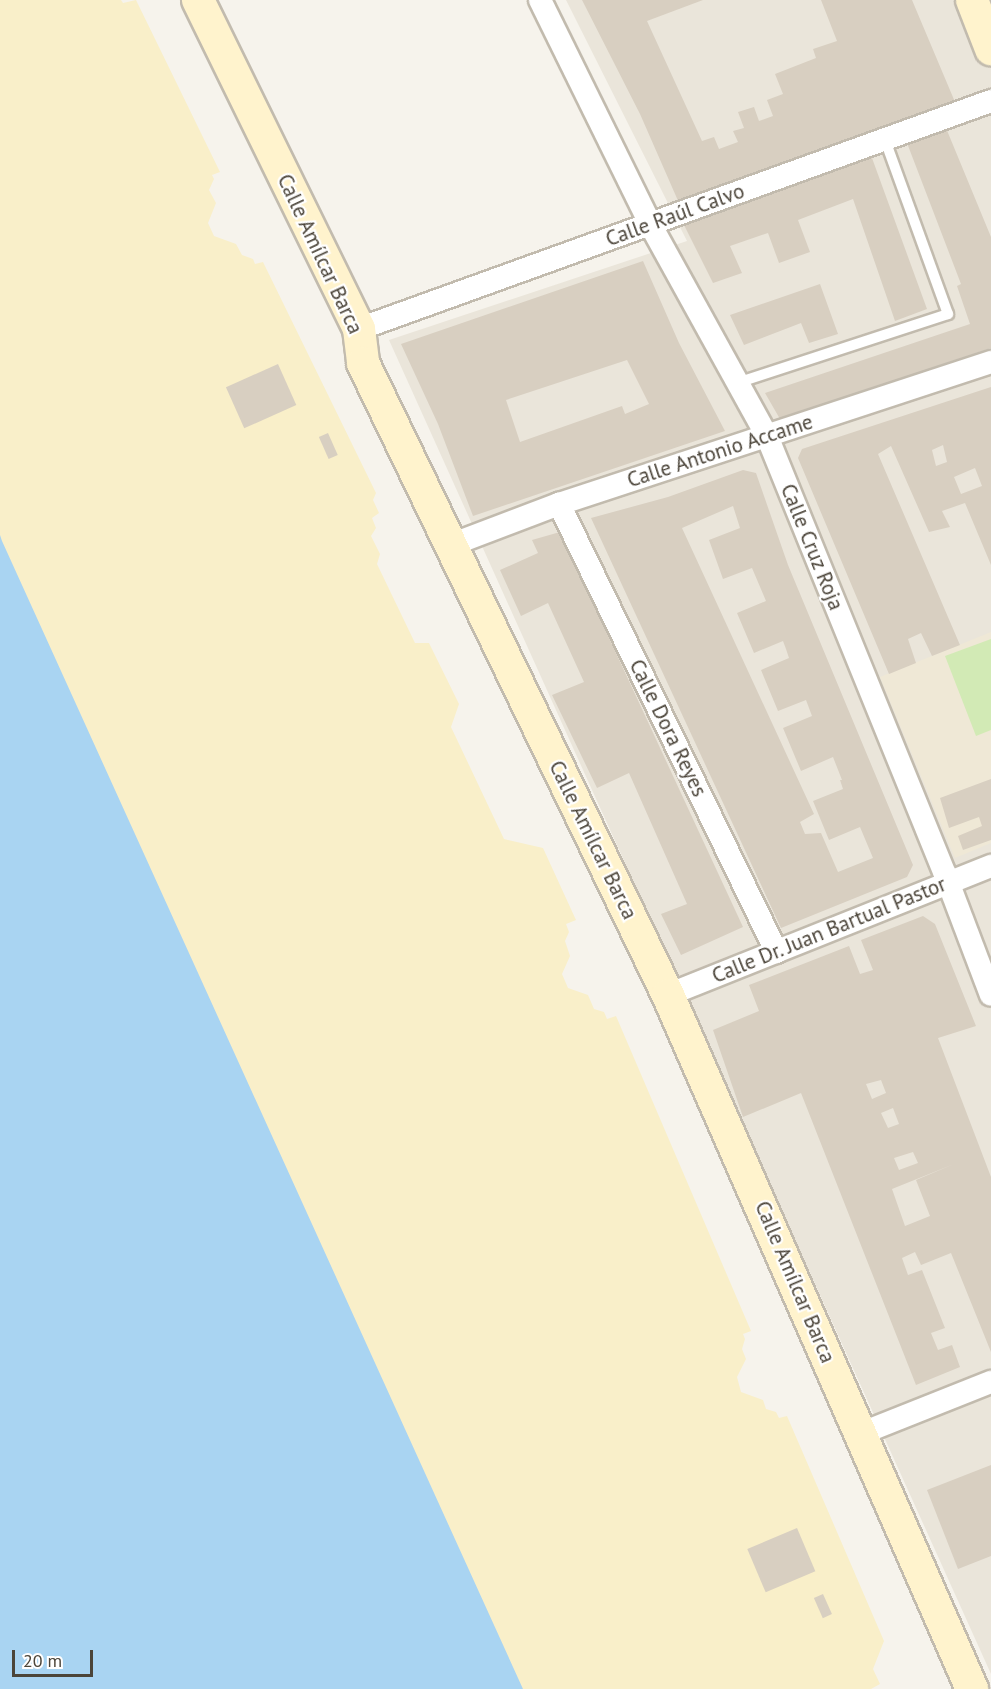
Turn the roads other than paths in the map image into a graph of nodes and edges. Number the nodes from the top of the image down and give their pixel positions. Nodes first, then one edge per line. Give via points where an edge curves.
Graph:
1 (198, 0) edge
2 (540, 0) edge
3 (972, 0) edge
4 (991, 49) edge
5 (991, 101) edge
6 (885, 140) junction
7 (650, 224) junction
8 (359, 329) junction
9 (991, 362) edge
10 (737, 383) junction
11 (766, 436) junction
12 (559, 504) junction
13 (451, 545) junction
14 (991, 866) edge
15 (948, 883) junction
16 (777, 952) junction
17 (668, 995) junction
18 (991, 995) edge
19 (991, 1382) edge
20 (860, 1434) junction
21 (972, 1689) edge

1 - 8 street, Calle Amílcar Barca
2 - 7 street, Calle Cruz Roja
3 - 4 street
5 - 6 street, Calle Raúl Calvo
6 - 7 street, Calle Raúl Calvo
6 - 10 lane via 948,314
7 - 8 street, Calle Raúl Calvo
7 - 10 street, Calle Cruz Roja
8 - 13 street, Calle Amílcar Barca via 363,363
9 - 11 street, Calle Antonio Accame
10 - 11 street, Calle Cruz Roja
11 - 12 street, Calle Antonio Accame
11 - 15 street, Calle Cruz Roja
12 - 13 street, Calle Antonio Accame
12 - 16 street, Calle Dora Reyes
13 - 17 street, Calle Amílcar Barca
14 - 15 street, Calle Dr. Juan Bartual Pastor
15 - 16 street, Calle Dr. Juan Bartual Pastor
15 - 18 street, Calle Cruz Roja
16 - 17 street, Calle Dr. Juan Bartual Pastor
17 - 20 street, Calle Amílcar Barca
19 - 20 street
20 - 21 street, Calle Amílcar Barca

